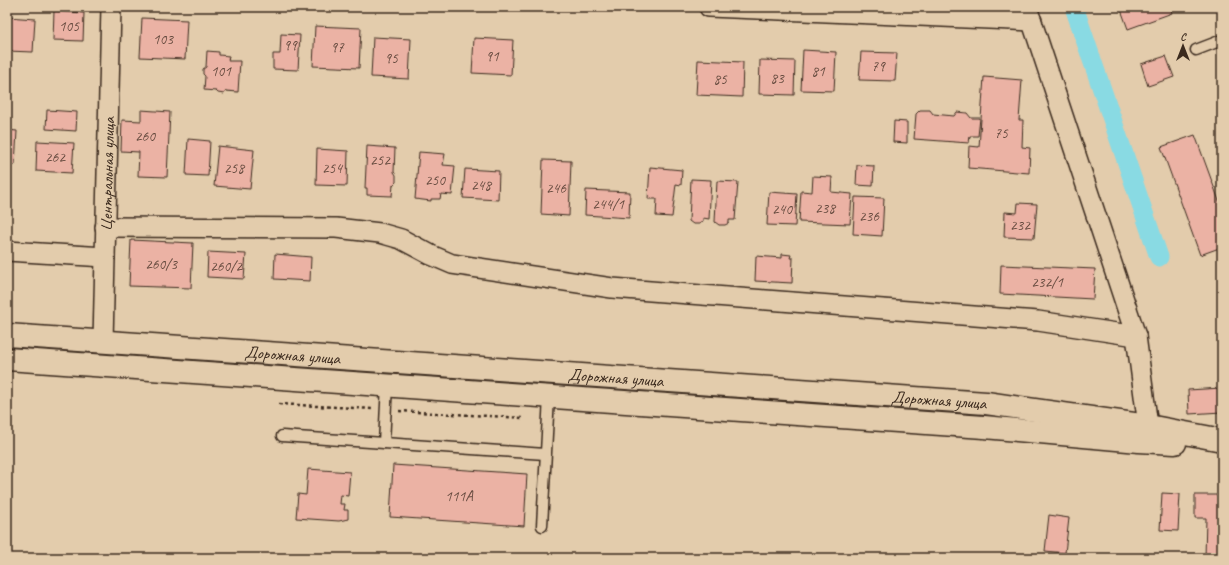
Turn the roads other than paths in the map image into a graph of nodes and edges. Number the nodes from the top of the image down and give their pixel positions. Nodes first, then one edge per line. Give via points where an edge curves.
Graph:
1 (110, 7) edge
2 (708, 7) edge
3 (1029, 14) edge
4 (1222, 40) edge
5 (1196, 50) dead end
6 (105, 227) junction
7 (7, 251) edge
8 (105, 257) junction
9 (7, 335) edge
10 (1136, 336) junction
11 (103, 341) junction
12 (7, 359) edge
13 (387, 385) junction
14 (549, 397) junction
15 (1148, 426) junction
16 (282, 436) dead end
17 (1222, 440) edge
18 (384, 443) junction
19 (1222, 445) edge
20 (545, 454) junction
21 (542, 526) dead end

1 - 6 street, Центральная улица
2 - 3 street
3 - 10 street
4 - 5 lane
6 - 8 street, Центральная улица
6 - 10 street via 336,228 380,233 401,239 452,264 612,288 1038,321
7 - 8 street
8 - 11 street, Центральная улица
9 - 11 main road, Дорожная улица
10 - 15 street
11 - 15 main road, Дорожная улица via 986,404
12 - 13 main road, Дорожная улица
13 - 14 main road, Дорожная улица
13 - 18 lane
14 - 19 main road, Дорожная улица
14 - 20 lane
15 - 17 main road, Дорожная улица
16 - 18 lane
18 - 20 lane
20 - 21 lane

